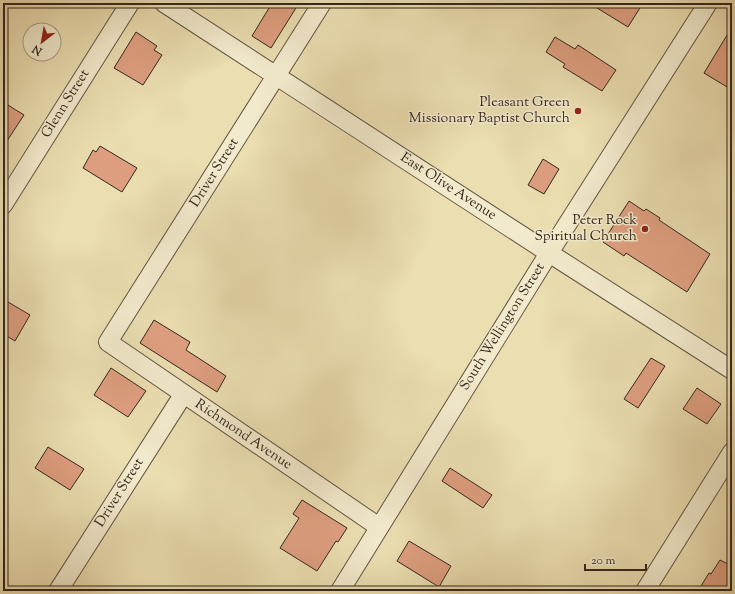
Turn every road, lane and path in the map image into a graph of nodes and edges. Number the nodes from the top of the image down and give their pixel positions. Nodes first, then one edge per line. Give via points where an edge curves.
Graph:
1 (130, 3) edge
2 (164, 3) edge
3 (322, 3) edge
4 (708, 3) edge
5 (276, 75) junction
6 (3, 205) edge
7 (549, 253) junction
8 (108, 342) joint
9 (732, 370) edge
10 (183, 394) junction
11 (732, 452) edge
12 (379, 527) junction
13 (58, 591) edge
14 (340, 591) edge
15 (645, 591) edge

1 - 6 street, Glenn Street
2 - 5 street, East Olive Avenue
3 - 5 street, Driver Street
4 - 7 street, South Wellington Street
5 - 7 street, East Olive Avenue
5 - 8 street, Driver Street
7 - 9 street, East Olive Avenue
7 - 12 street, South Wellington Street
8 - 10 street, Richmond Avenue
10 - 12 street, Richmond Avenue
10 - 13 street, Driver Street
11 - 15 street
12 - 14 street, South Wellington Street

